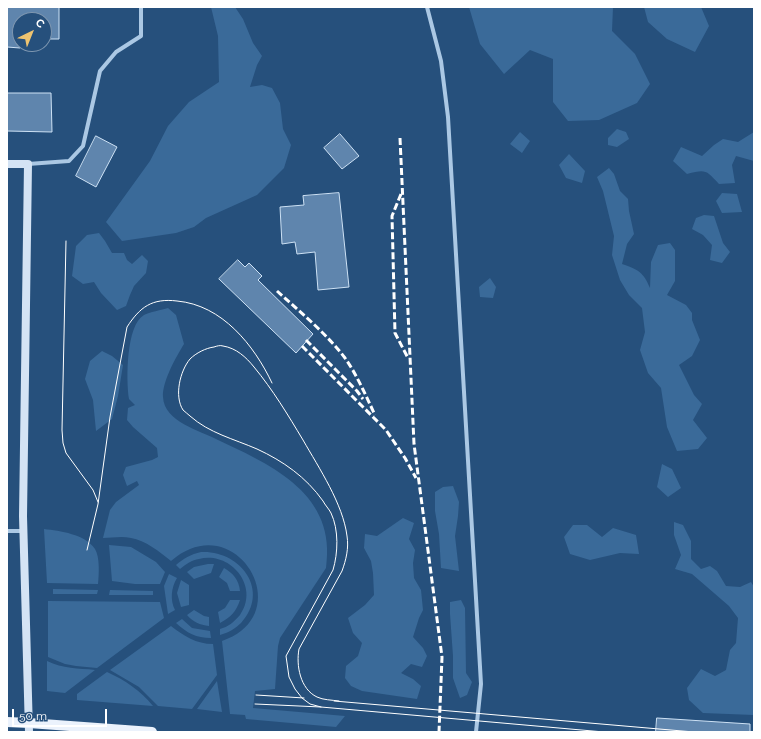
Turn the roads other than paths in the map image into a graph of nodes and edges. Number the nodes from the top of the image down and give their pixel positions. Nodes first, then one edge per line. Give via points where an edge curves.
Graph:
1 (141, 7) edge
2 (427, 7) edge
3 (7, 164) edge
4 (28, 164) junction
5 (7, 531) edge
6 (23, 531) junction
7 (7, 722) edge
8 (29, 727) edge
9 (152, 732) edge
10 (476, 732) edge

1 - 4 street via 140,36 116,52 100,71 83,146 70,161
2 - 10 street via 441,61 448,116 481,684
3 - 4 street
4 - 6 street
5 - 6 street
6 - 8 street
7 - 8 main road
8 - 9 main road

